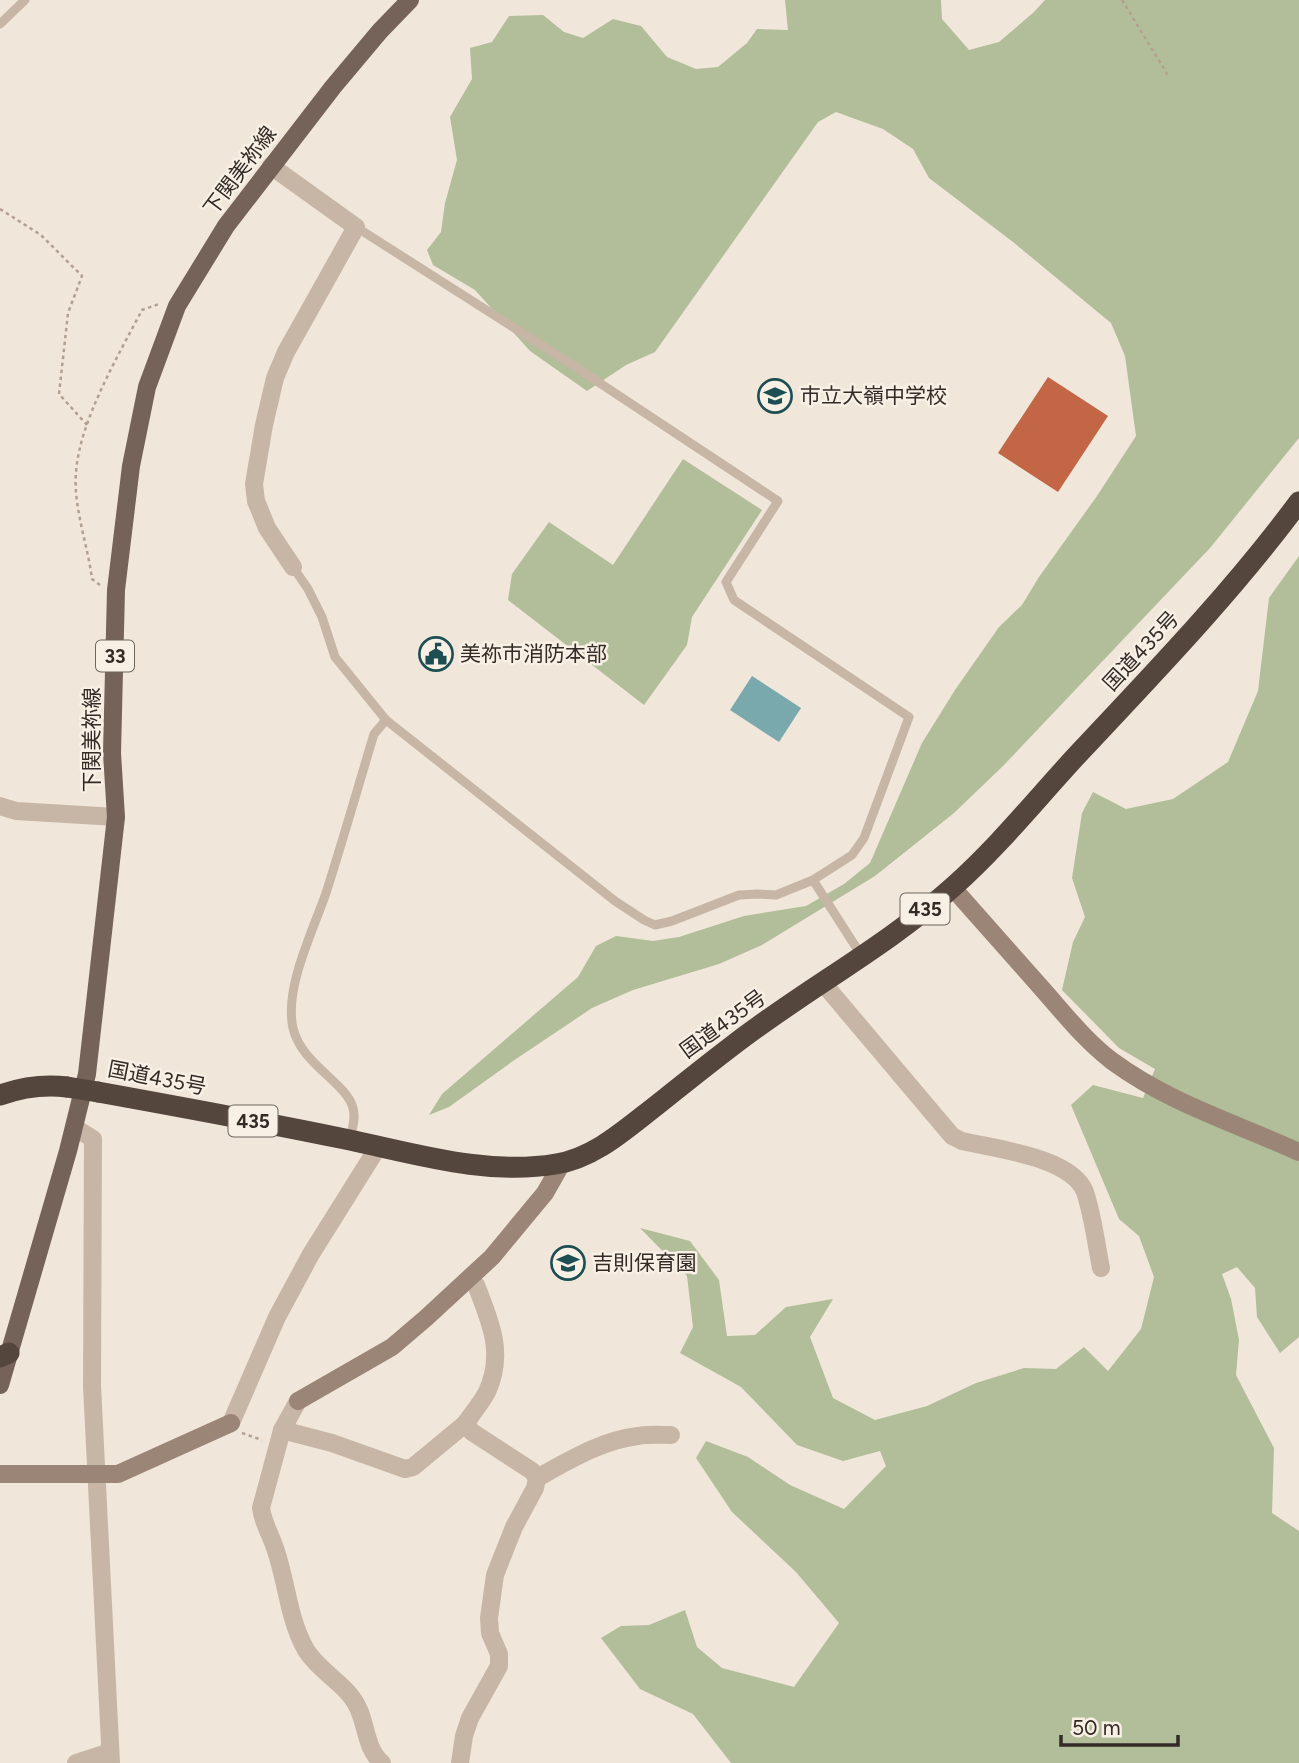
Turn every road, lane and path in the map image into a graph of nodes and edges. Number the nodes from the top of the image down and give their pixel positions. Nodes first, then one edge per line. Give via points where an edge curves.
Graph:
1 (24, 0) edge
2 (410, 0) edge
3 (1122, 0) edge
4 (0, 24) edge
5 (1170, 78) dead end
6 (271, 166) junction
7 (0, 209) edge
8 (356, 228) junction
9 (177, 306) junction
10 (87, 425) junction
11 (1299, 502) edge
12 (293, 567) joint
13 (117, 590) junction
14 (386, 720) junction
15 (0, 806) edge
16 (116, 817) junction
17 (813, 880) junction
18 (953, 887) junction
19 (862, 957) junction
20 (823, 983) junction
21 (0, 1095) edge
22 (74, 1128) junction
23 (350, 1140) junction
24 (378, 1147) junction
25 (1299, 1152) edge
26 (562, 1163) junction
27 (1101, 1268) dead end
28 (470, 1278) junction
29 (4, 1355) edge
30 (0, 1385) edge
31 (231, 1423) junction
32 (464, 1424) junction
33 (671, 1434) dead end
34 (280, 1438) junction
35 (0, 1474) edge
36 (96, 1475) junction
37 (537, 1478) junction
38 (111, 1758) edge
39 (76, 1763) edge
40 (382, 1763) edge
41 (460, 1763) edge

1 - 4 lane
2 - 6 main road, 下関美祢線 / 33
3 - 5 path
6 - 8 street
6 - 9 main road, 下関美祢線 / 33 via 226,226
7 - 10 path via 41,235 82,276 68,313 60,394
8 - 12 street via 286,352 264,425 254,484 256,501 267,528
8 - 17 lane via 778,501 726,582 734,600 909,717 864,838 852,855
9 - 10 path via 159,304 142,310
9 - 13 main road, 下関美祢線 / 33 via 137,428
10 - 13 path via 75,474 81,526 92,579
11 - 18 highway, 国道435号 / 435 via 1204,620
12 - 14 lane via 322,617 335,657
13 - 16 main road, 下関美祢線 / 33 via 112,753
14 - 17 lane via 615,901 655,925 739,895 776,895
14 - 23 lane via 374,734 293,1001 292,1027 300,1046 353,1107
15 - 16 street
16 - 22 main road, 下関美祢線 / 33 via 88,1062
17 - 19 lane
18 - 19 highway, 国道435号 / 435
18 - 25 street via 1084,1037 1110,1060 1164,1094
19 - 20 highway, 国道435号 / 435
20 - 26 highway, 国道435号 / 435 via 737,1042 615,1137
20 - 27 street via 952,1136 1065,1169 1084,1190
21 - 23 highway, 国道435号 / 435, bridge via 44,1084
22 - 29 main road, 下関美祢線 / 33
22 - 36 street via 93,1139
23 - 24 highway, 国道435号 / 435
24 - 26 highway, 国道435号 / 435 via 492,1167
24 - 31 street via 277,1317
26 - 28 street via 545,1193
28 - 32 street via 496,1340 486,1393
28 - 34 street via 392,1347 298,1401
29 - 30 main road, 下関美祢線 / 33
31 - 34 path via 237,1432
31 - 36 street via 118,1474
32 - 34 street via 405,1469 332,1443
32 - 37 street
33 - 37 street via 610,1443
34 - 40 street via 261,1508 288,1605 306,1649 359,1709 369,1744
35 - 36 street
36 - 38 street
37 - 41 street via 495,1575 489,1618 499,1666 470,1718
38 - 39 street

